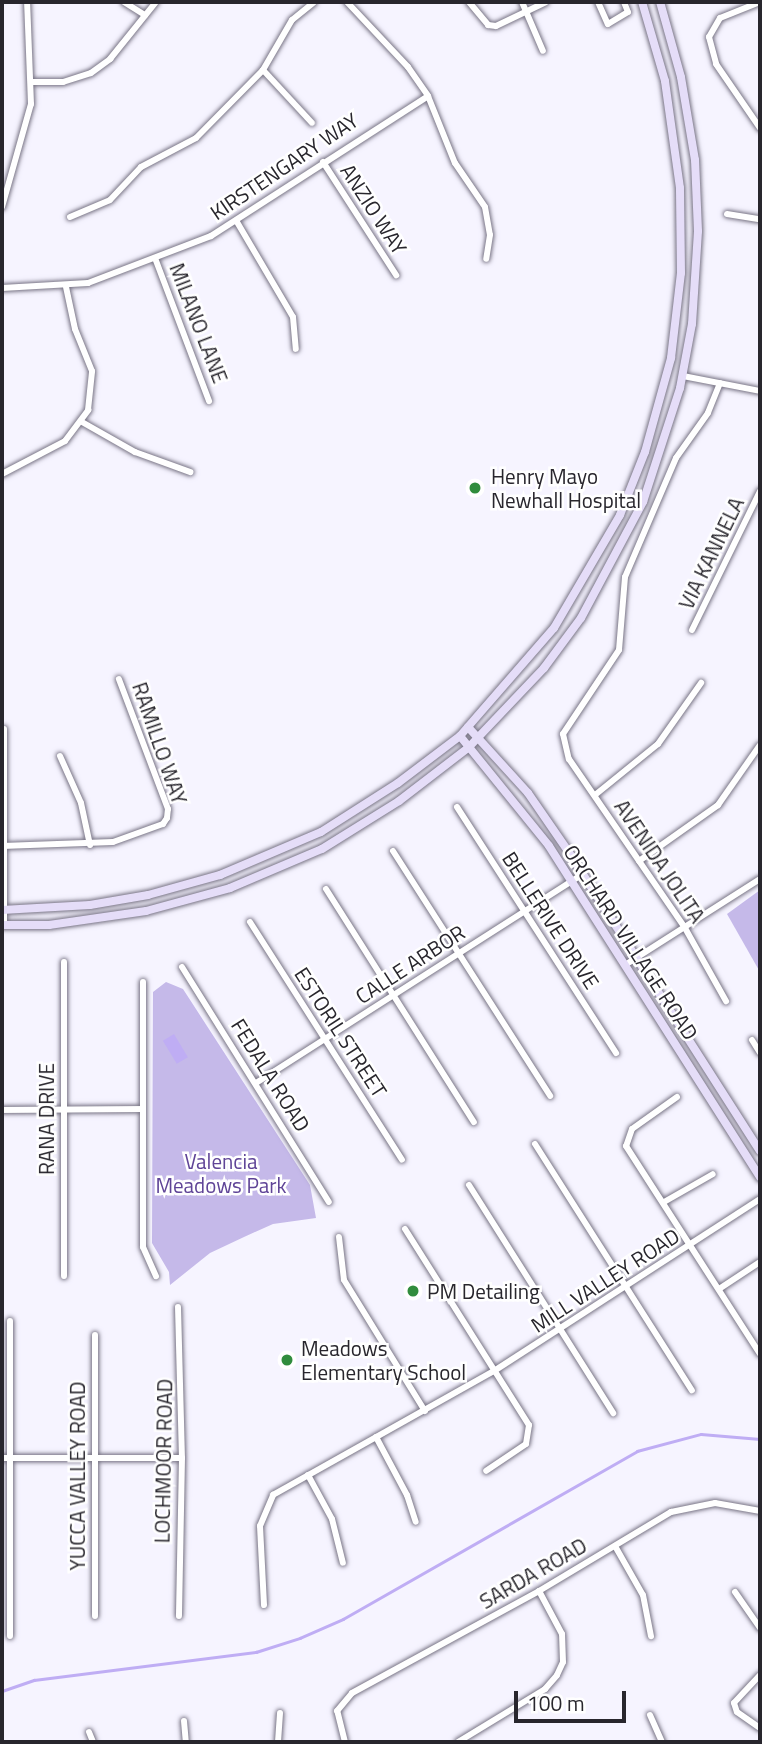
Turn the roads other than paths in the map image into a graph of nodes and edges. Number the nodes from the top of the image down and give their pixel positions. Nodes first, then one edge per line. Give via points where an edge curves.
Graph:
1 (27, 2) edge
2 (124, 2) edge
3 (156, 2) edge
4 (314, 2) edge
5 (347, 2) edge
6 (470, 2) edge
7 (522, 2) edge
8 (546, 2) edge
9 (598, 2) edge
10 (624, 2) edge
11 (642, 2) edge
12 (660, 2) edge
13 (760, 2) edge
14 (526, 11) junction
15 (145, 15) junction
16 (543, 51) dead end
17 (263, 70) junction
18 (31, 82) junction
19 (428, 96) junction
20 (312, 123) dead end
21 (760, 128) edge
22 (323, 162) junction
23 (6, 179) edge
24 (2, 207) edge
25 (727, 214) dead end
26 (70, 217) dead end
27 (760, 219) edge
28 (237, 222) junction
29 (156, 258) junction
30 (486, 259) dead end
31 (396, 275) dead end
32 (66, 287) junction
33 (2, 288) edge
34 (296, 349) dead end
35 (683, 376) junction
36 (720, 383) junction
37 (760, 391) edge
38 (209, 401) dead end
39 (82, 422) junction
40 (190, 472) dead end
41 (2, 474) edge
42 (760, 491) edge
43 (692, 630) dead end
44 (119, 679) dead end
45 (701, 683) dead end
46 (468, 727) junction
47 (4, 729) dead end
48 (460, 736) junction
49 (478, 737) junction
50 (760, 745) edge
51 (469, 747) junction
52 (60, 756) dead end
53 (595, 795) junction
54 (457, 807) dead end
55 (90, 845) junction
56 (3, 846) edge
57 (287, 849) junction
58 (393, 851) dead end
59 (639, 861) junction
60 (274, 872) junction
61 (583, 874) junction
62 (760, 878) edge
63 (572, 881) junction
64 (326, 889) dead end
65 (3, 910) edge
66 (525, 912) junction
67 (250, 922) dead end
68 (3, 925) edge
69 (685, 928) junction
70 (459, 954) junction
71 (636, 958) junction
72 (64, 962) dead end
73 (625, 965) junction
74 (182, 967) dead end
75 (143, 982) dead end
76 (394, 995) junction
77 (726, 1000) dead end
78 (325, 1039) junction
79 (752, 1040) dead end
80 (760, 1052) edge
81 (616, 1053) dead end
82 (256, 1083) junction
83 (550, 1096) dead end
84 (677, 1097) dead end
85 (142, 1109) junction
86 (2, 1110) edge
87 (64, 1110) junction
88 (474, 1122) dead end
89 (535, 1144) dead end
90 (760, 1151) edge
91 (402, 1160) dead end
92 (713, 1174) dead end
93 (760, 1177) edge
94 (469, 1185) dead end
95 (760, 1199) edge
96 (330, 1202) dead end
97 (664, 1202) junction
98 (405, 1229) dead end
99 (339, 1237) dead end
100 (692, 1246) junction
101 (760, 1262) edge
102 (64, 1276) dead end
103 (156, 1276) dead end
104 (626, 1287) junction
105 (719, 1289) junction
106 (178, 1307) dead end
107 (9, 1321) dead end
108 (561, 1330) junction
109 (95, 1335) dead end
110 (760, 1354) edge
111 (494, 1371) junction
112 (692, 1391) dead end
113 (425, 1411) junction
114 (614, 1413) dead end
115 (376, 1437) junction
116 (6, 1458) edge
117 (95, 1458) junction
118 (182, 1458) junction
119 (486, 1471) dead end
120 (308, 1475) junction
121 (760, 1511) edge
122 (416, 1521) dead end
123 (615, 1546) junction
124 (343, 1563) dead end
125 (539, 1591) junction
126 (735, 1592) dead end
127 (264, 1605) dead end
128 (95, 1616) dead end
129 (179, 1616) dead end
130 (760, 1628) edge
131 (10, 1636) dead end
132 (652, 1636) dead end
133 (760, 1675) edge
134 (280, 1713) dead end
135 (650, 1715) dead end
136 (184, 1721) dead end
137 (760, 1728) edge
138 (89, 1732) dead end
139 (93, 1742) edge
140 (186, 1742) edge
141 (278, 1742) edge
142 (345, 1742) edge
143 (458, 1742) edge
144 (662, 1742) edge

1 - 18 street
2 - 15 street
3 - 15 street
4 - 17 street via 292,20
5 - 19 street via 408,67
6 - 14 street via 488,25
7 - 14 street
8 - 14 street
9 - 10 street via 608,23 628,12
11 - 46 main road via 665,81 680,188 681,273 668,375 645,452 606,546 527,664
12 - 35 main road via 681,77 697,194 696,294
13 - 21 street via 735,10 713,27 710,53
14 - 16 street
15 - 18 street via 110,59 91,73 63,82
17 - 20 street
17 - 26 street via 196,138 141,167 110,200
18 - 23 street via 26,127
19 - 22 street, KIRSTENGARY WAY
19 - 30 street via 455,163 485,208 490,235
22 - 28 street, KIRSTENGARY WAY
22 - 31 street, ANZIO WAY
23 - 24 street
25 - 27 street
28 - 29 street, KIRSTENGARY WAY
28 - 34 street via 293,317
29 - 32 street, KIRSTENGARY WAY
29 - 38 street, MILANO LANE
32 - 33 street, KIRSTENGARY WAY
32 - 39 street via 93,384
35 - 36 street
35 - 49 main road via 643,502 620,551 544,668
36 - 37 street
36 - 53 street, AVENIDA JOLITA via 708,413 676,458 625,577 619,650 567,721 563,742 569,759
39 - 40 street via 135,452
39 - 41 street via 65,441
42 - 43 street, VIA KANNELA
44 - 55 street, RAMILLO WAY via 168,809 167,818 163,824 113,842
45 - 53 street via 658,744
46 - 48 main road
46 - 49 main road, ORCHARD VILLAGE ROAD
47 - 56 street
48 - 51 main road, ORCHARD VILLAGE ROAD
48 - 57 main road via 355,813
49 - 51 main road
49 - 61 main road, ORCHARD VILLAGE ROAD via 528,793
50 - 59 street via 718,805
51 - 60 main road via 362,826
51 - 63 main road, ORCHARD VILLAGE ROAD via 529,817
52 - 55 street via 81,803
53 - 59 street, AVENIDA JOLITA
54 - 66 street, BELLERIVE DRIVE
55 - 56 street
56 - 65 street
57 - 60 main road
57 - 65 main road via 148,895 90,905
58 - 70 street
59 - 69 street, AVENIDA JOLITA
60 - 68 main road via 146,911 50,925
61 - 63 street, CALLE ARBOR
61 - 71 main road, ORCHARD VILLAGE ROAD
62 - 69 street
63 - 66 street, CALLE ARBOR
63 - 73 main road, ORCHARD VILLAGE ROAD
64 - 76 street
65 - 68 street
66 - 70 street, CALLE ARBOR
66 - 81 street, BELLERIVE DRIVE
67 - 78 street, ESTORIL STREET
69 - 71 street
69 - 77 street, AVENIDA JOLITA
70 - 76 street, CALLE ARBOR
70 - 83 street
71 - 73 street
71 - 90 main road, ORCHARD VILLAGE ROAD
72 - 87 street, RANA DRIVE
73 - 93 main road, ORCHARD VILLAGE ROAD
74 - 82 street, FEDALA ROAD
75 - 85 street
76 - 78 street, CALLE ARBOR
76 - 88 street
78 - 82 street, CALLE ARBOR
78 - 91 street, ESTORIL STREET
79 - 80 street
82 - 96 street, FEDALA ROAD
84 - 97 street via 626,1136 626,1146
85 - 87 street
85 - 103 street via 144,1247
86 - 87 street
87 - 102 street, RANA DRIVE
89 - 104 street
92 - 97 street
94 - 108 street
95 - 100 street, MILL VALLEY ROAD
97 - 100 street
98 - 111 street
99 - 113 street via 344,1280
100 - 104 street, MILL VALLEY ROAD
100 - 105 street
101 - 105 street
104 - 108 street, MILL VALLEY ROAD
104 - 112 street
105 - 110 street
106 - 118 street, LOCHMOOR ROAD
107 - 116 street
108 - 111 street, MILL VALLEY ROAD
108 - 114 street
109 - 117 street, YUCCA VALLEY ROAD
111 - 113 street, MILL VALLEY ROAD
111 - 119 street via 531,1434 526,1444
113 - 115 street, MILL VALLEY ROAD
115 - 120 street, MILL VALLEY ROAD
115 - 122 street
116 - 117 street
116 - 131 street
117 - 118 street
117 - 128 street, YUCCA VALLEY ROAD
118 - 129 street, LOCHMOOR ROAD
120 - 124 street via 332,1519
120 - 127 street, MILL VALLEY ROAD via 273,1495 262,1514 259,1579
121 - 123 street, SARDA ROAD via 740,1505 692,1506 671,1512
123 - 125 street, SARDA ROAD
123 - 132 street via 643,1595
125 - 142 street, SARDA ROAD via 352,1693 337,1712
125 - 143 street via 562,1634 563,1662 557,1675 545,1689
126 - 130 street
133 - 137 street via 734,1703 737,1712
134 - 141 street
135 - 144 street
136 - 140 street
138 - 139 street

